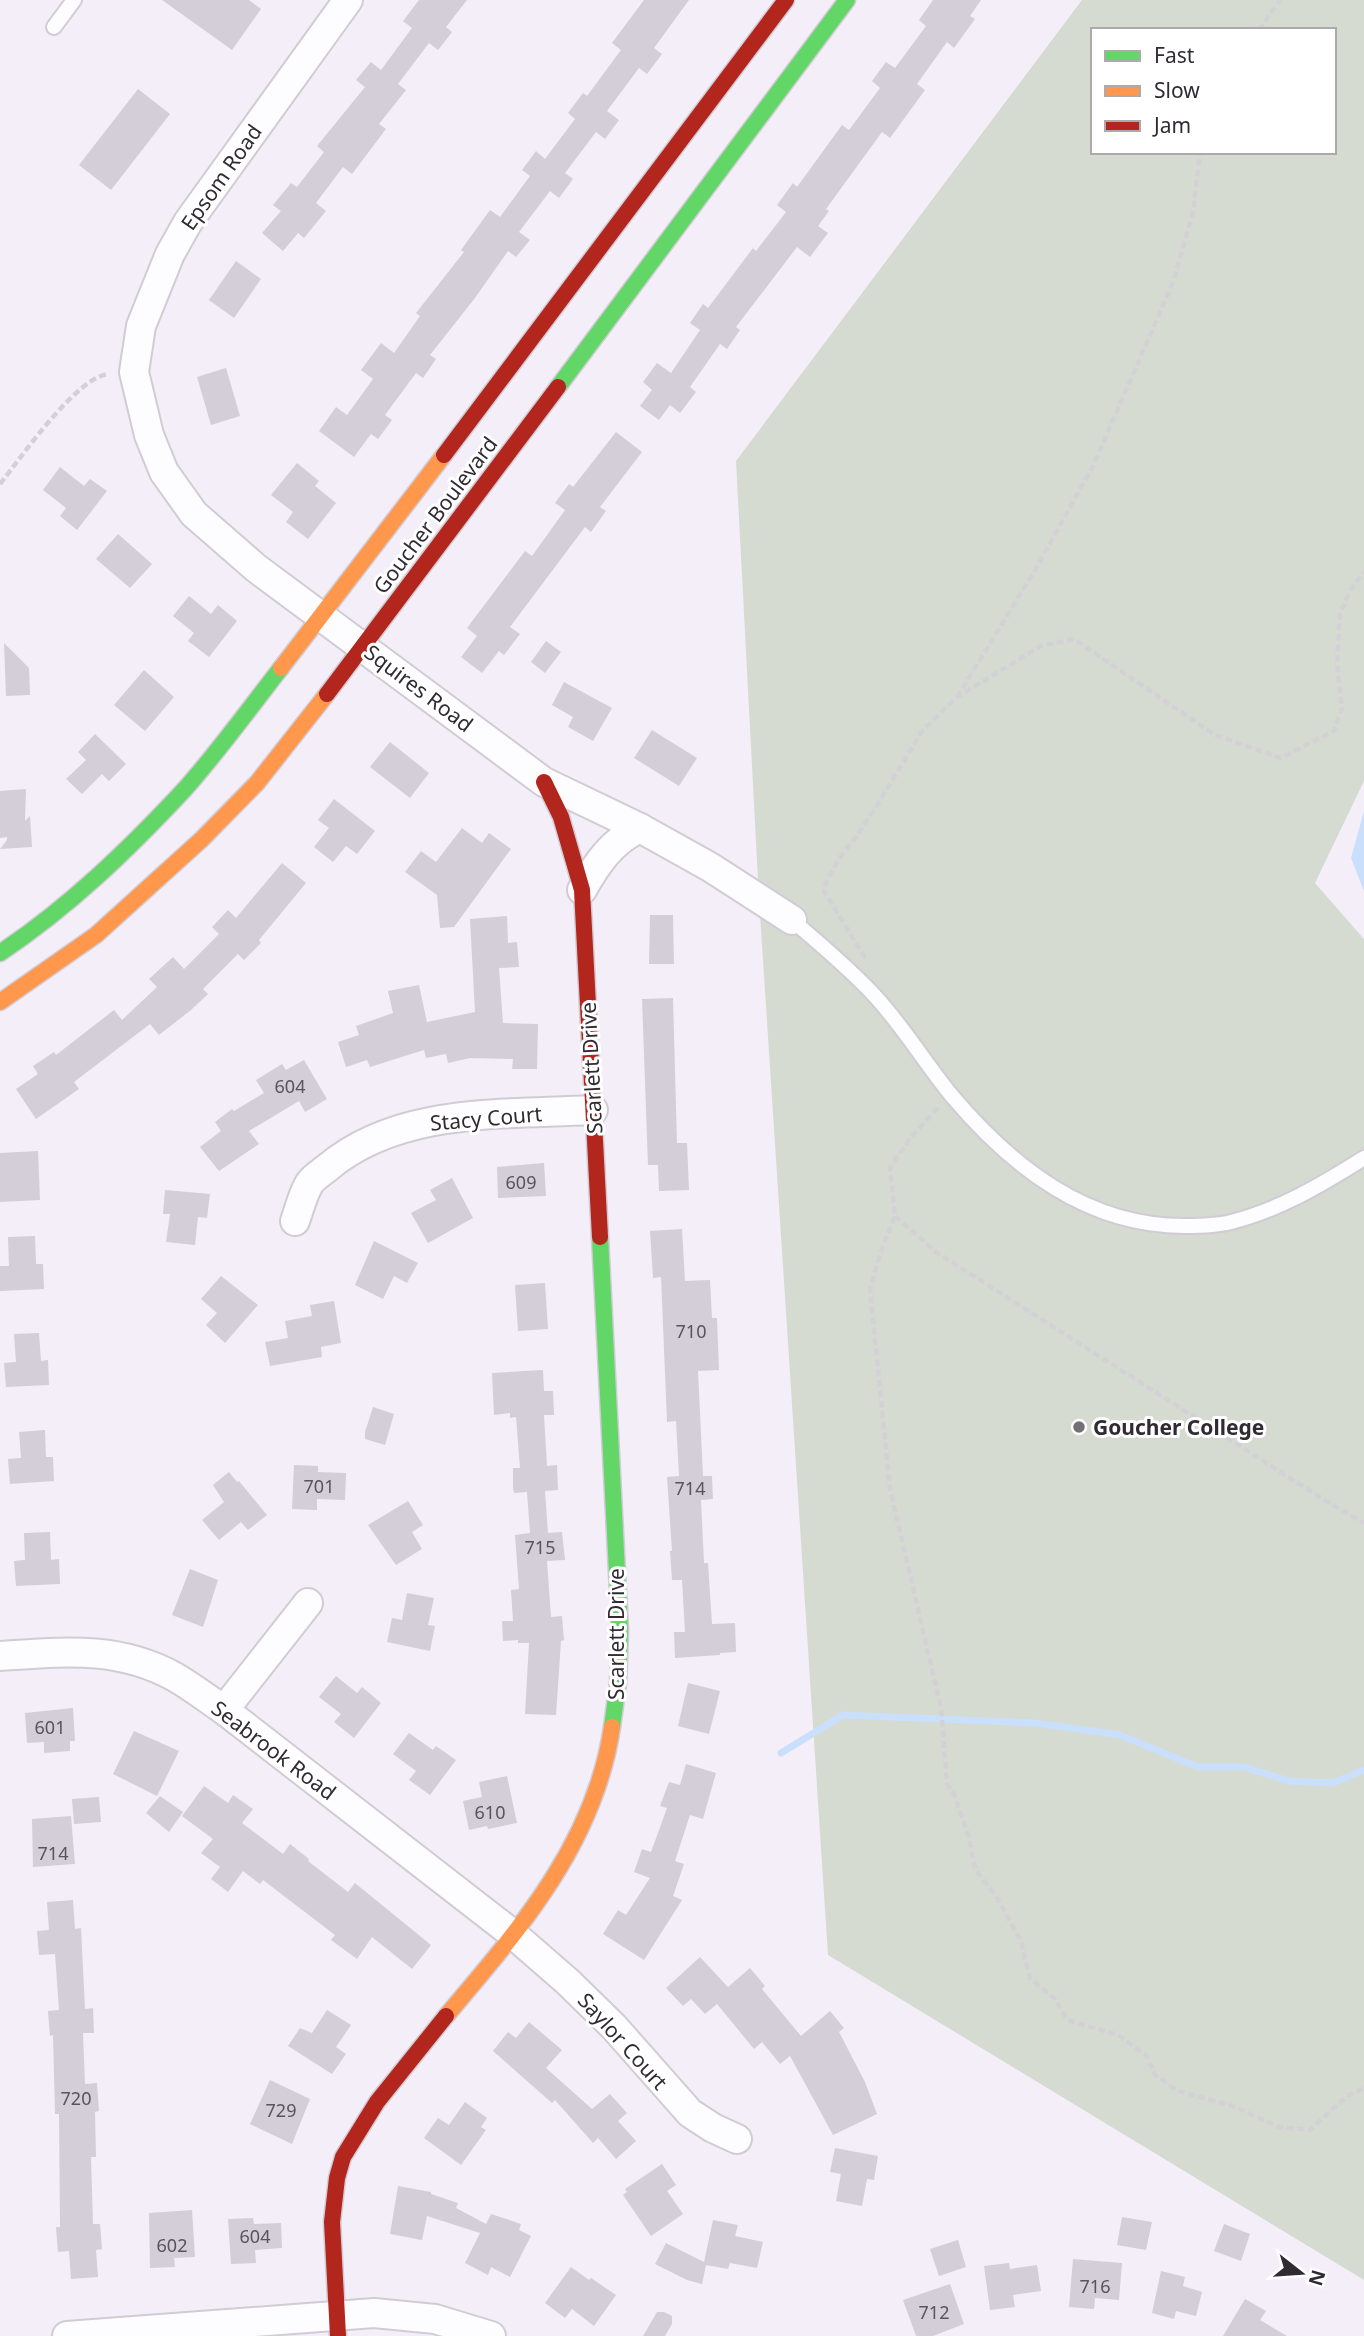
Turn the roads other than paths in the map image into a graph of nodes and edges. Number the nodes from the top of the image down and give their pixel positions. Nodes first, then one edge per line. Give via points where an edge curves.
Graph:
1 (74, 0) edge
2 (348, 0) edge
3 (786, 0) edge
4 (847, 0) edge
5 (54, 27) dead end
6 (134, 372) joint
7 (322, 617) junction
8 (363, 647) junction
9 (544, 782) junction
10 (640, 828) junction
11 (582, 890) junction
12 (792, 920) joint
13 (0, 931) edge
14 (27, 935) junction
15 (0, 953) edge
16 (34, 980) junction
17 (0, 1002) edge
18 (0, 1018) edge
19 (593, 1110) junction
20 (1364, 1157) edge
21 (295, 1221) dead end
22 (308, 1602) dead end
23 (0, 1656) edge
24 (224, 1710) junction
25 (514, 1935) junction
26 (737, 2139) dead end
27 (337, 2326) edge
28 (67, 2336) edge
29 (491, 2336) edge

1 - 5 lane
2 - 6 street, Epsom Road via 188,222 141,326
3 - 7 main road, Goucher Boulevard
4 - 8 main road, Goucher Boulevard
6 - 7 street, Squires Road via 149,435 164,472 194,514
7 - 8 street, Squires Road
7 - 14 main road, Goucher Boulevard via 185,788 102,874
8 - 9 street, Squires Road
8 - 16 main road, Goucher Boulevard via 257,783 202,839 96,935
9 - 10 street, Squires Road
9 - 11 main road, Scarlett Drive via 561,817
10 - 11 street via 611,847
10 - 12 street, Squires Road
11 - 19 main road, Scarlett Drive
12 - 20 lane via 874,995 977,1124 1052,1188 1099,1211 1177,1226 1229,1223 1306,1192
13 - 14 main road
14 - 15 main road, Goucher Boulevard
16 - 17 main road, Goucher Boulevard
16 - 18 main road
19 - 21 street, Stacy Court via 463,1117 386,1134 334,1162 309,1184
19 - 25 main road, Scarlett Drive via 621,1631 619,1681 611,1742 581,1831 556,1877
22 - 24 street
23 - 24 street, Seabrook Road via 99,1652 124,1657 174,1677
24 - 25 street, Seabrook Road
25 - 26 street, Saylor Court via 614,2027 690,2113
25 - 27 main road, Scarlett Drive via 384,2090 344,2156 335,2185 332,2220
27 - 28 street
27 - 29 street via 399,2314 435,2319

